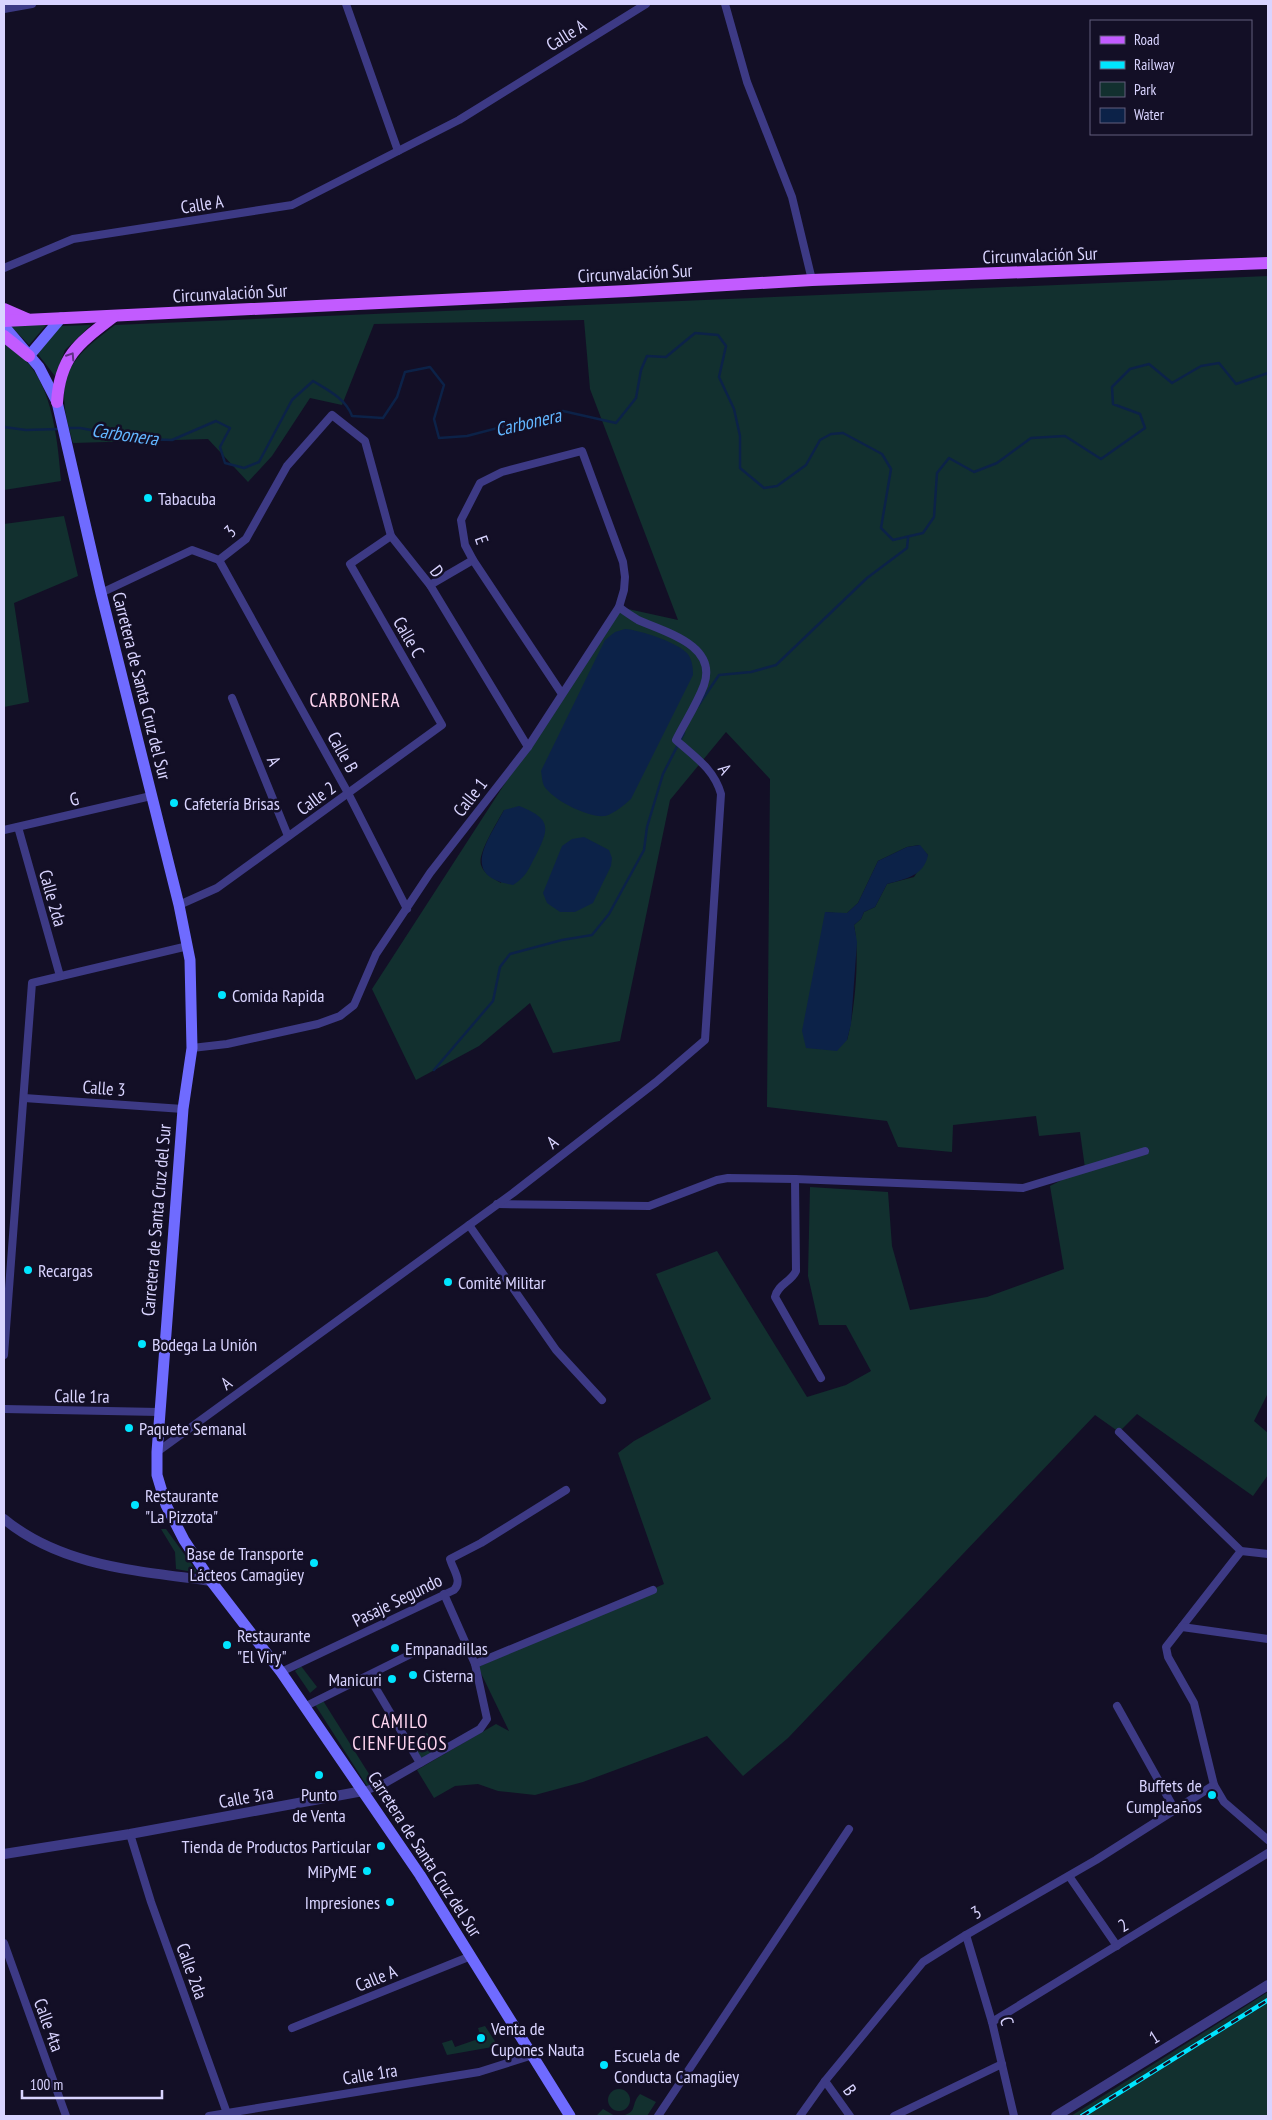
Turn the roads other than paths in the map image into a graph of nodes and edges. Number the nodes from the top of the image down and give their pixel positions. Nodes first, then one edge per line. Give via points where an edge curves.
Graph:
1 (32, 4) edge
2 (346, 4) edge
3 (646, 4) edge
4 (726, 4) edge
5 (4, 9) edge
6 (398, 151) junction
7 (1268, 263) edge
8 (4, 268) edge
9 (812, 280) junction
10 (4, 309) edge
11 (113, 317) junction
12 (61, 318) junction
13 (29, 320) junction
14 (4, 321) edge
15 (4, 326) edge
16 (4, 336) edge
17 (29, 356) junction
18 (57, 402) junction
19 (332, 415) joint
20 (582, 450) joint
21 (391, 536) junction
22 (219, 560) junction
23 (473, 560) junction
24 (430, 585) junction
25 (101, 593) junction
26 (619, 607) junction
27 (562, 694) junction
28 (232, 698) dead end
29 (442, 725) joint
30 (528, 747) junction
31 (348, 793) junction
32 (151, 796) junction
33 (18, 828) junction
34 (4, 830) edge
35 (288, 836) junction
36 (179, 905) junction
37 (407, 908) junction
38 (188, 946) junction
39 (60, 976) junction
40 (192, 1048) junction
41 (24, 1098) junction
42 (183, 1109) junction
43 (1145, 1151) dead end
44 (795, 1179) junction
45 (497, 1204) junction
46 (469, 1225) junction
47 (8, 1258) edge
48 (4, 1355) edge
49 (821, 1378) dead end
50 (602, 1400) dead end
51 (4, 1409) edge
52 (159, 1412) junction
53 (1119, 1432) dead end
54 (157, 1452) junction
55 (566, 1490) dead end
56 (4, 1519) edge
57 (1241, 1551) junction
58 (1268, 1554) edge
59 (211, 1581) junction
60 (653, 1590) dead end
61 (444, 1594) junction
62 (1182, 1627) junction
63 (1268, 1639) edge
64 (411, 1654) dead end
65 (475, 1664) junction
66 (282, 1672) junction
67 (375, 1687) dead end
68 (1117, 1706) dead end
69 (304, 1707) junction
70 (420, 1763) junction
71 (1214, 1785) junction
72 (363, 1792) junction
73 (1175, 1810) junction
74 (849, 1829) dead end
75 (130, 1834) junction
76 (1268, 1840) edge
77 (1268, 1852) edge
78 (4, 1854) edge
79 (1070, 1876) junction
80 (966, 1935) junction
81 (4, 1944) edge
82 (1117, 1946) junction
83 (471, 1956) junction
84 (1268, 1985) edge
85 (992, 2022) junction
86 (292, 2028) dead end
87 (533, 2055) junction
88 (1002, 2064) junction
89 (825, 2081) junction
90 (228, 2115) edge
91 (66, 2116) edge
92 (209, 2116) edge
93 (570, 2116) edge
94 (658, 2116) edge
95 (800, 2116) edge
96 (850, 2116) edge
97 (894, 2116) edge
98 (1014, 2116) edge
99 (1056, 2116) edge

1 - 5 street
2 - 6 street
3 - 6 street, Calle A via 459,120
4 - 9 street via 747,82 792,197
6 - 8 street, Calle A via 292,204 73,239
7 - 9 main road, Circunvalación Sur
9 - 11 main road, Circunvalación Sur
10 - 13 main road
11 - 12 main road, Circunvalación Sur
18 -> 11 main road via 59,381 73,352
12 - 13 main road, Circunvalación Sur
12 - 17 main road
13 - 14 main road, Circunvalación Sur
15 - 17 main road, Carretera de Santa Cruz del Sur
16 - 17 main road
17 - 18 main road, Carretera de Santa Cruz del Sur
18 - 25 main road, Carretera de Santa Cruz del Sur
19 - 21 street, D via 365,441
19 - 22 street, 3 via 287,466 246,539
20 - 23 street, E via 502,472 480,483 460,520 465,545
20 - 26 street, Calle 1 via 623,562 624,590
21 - 24 street, D
21 - 29 street, Calle C via 350,564
22 - 25 street, 3 via 192,550
22 - 31 street, Calle B
23 - 24 street
23 - 27 street, E
24 - 30 street, D
25 - 32 main road, Carretera de Santa Cruz del Sur
26 - 27 street, Calle 1
26 - 45 street, A via 685,641 699,652 707,670 704,685 676,740 712,773 720,794 705,1040 656,1082
27 - 30 street, Calle 1
28 - 35 street, A
29 - 31 street, Calle 2
30 - 37 street, Calle 1 via 430,873
31 - 35 street, Calle 2
31 - 37 street, Calle B
32 - 33 street, G
32 - 36 main road, Carretera de Santa Cruz del Sur
33 - 34 street, G
33 - 39 street, Calle 2da
35 - 36 street, Calle 2 via 217,888
36 - 38 main road, Carretera de Santa Cruz del Sur
37 - 40 street, Calle 1 via 376,954 354,1005 340,1016 272,1035
38 - 39 street
38 - 40 main road, Carretera de Santa Cruz del Sur
39 - 41 street via 32,983
40 - 42 main road, Carretera de Santa Cruz del Sur
41 - 42 street, Calle 3
41 - 47 street
42 - 52 main road, Carretera de Santa Cruz del Sur
43 - 44 street via 1023,1188
44 - 45 street via 717,1180 649,1206
44 - 49 street via 796,1271 778,1288 775,1297
45 - 46 street, A
46 - 50 street via 556,1350
46 - 54 street, A
47 - 48 street
51 - 52 street, Calle 1ra
52 - 54 main road, Carretera de Santa Cruz del Sur
53 - 57 street
54 - 59 main road, Carretera de Santa Cruz del Sur via 157,1475 166,1506
55 - 61 street, Pasaje Segundo via 450,1559 459,1581 454,1590
56 - 59 street via 40,1543 98,1564
57 - 58 street
57 - 62 street
59 - 66 main road, Carretera de Santa Cruz del Sur
60 - 65 street
61 - 65 street
61 - 66 street, Pasaje Segundo
62 - 63 street
62 - 71 street via 1166,1647 1168,1657 1194,1703
64 - 69 street
65 - 70 street, Calle 3ra via 487,1719 480,1728
66 - 69 main road, Carretera de Santa Cruz del Sur
67 - 70 street
68 - 73 street
69 - 72 main road, Carretera de Santa Cruz del Sur
70 - 72 street, Calle 3ra
71 - 73 street, 3
71 - 76 street via 1224,1802
72 - 75 street, Calle 3ra
72 - 83 main road, Carretera de Santa Cruz del Sur
73 - 79 street, 3
74 - 94 street
75 - 78 street, Calle 3ra
75 - 90 street, Calle 2da via 151,1902
77 - 82 street, 2
79 - 80 street, 3
79 - 82 street
80 - 85 street, C
80 - 89 street, 3 via 923,1962
81 - 91 street, Calle 4ta
82 - 85 street, 2
83 - 86 street, Calle A
83 - 87 main road, Carretera de Santa Cruz del Sur
84 - 99 street, 1
85 - 88 street, C
87 - 90 street, Calle 1ra via 479,2072
87 - 93 main road, Carretera de Santa Cruz del Sur
88 - 97 street
88 - 98 street, C
89 - 95 street, 3
89 - 96 street, B
90 - 92 street, Calle 1ra

